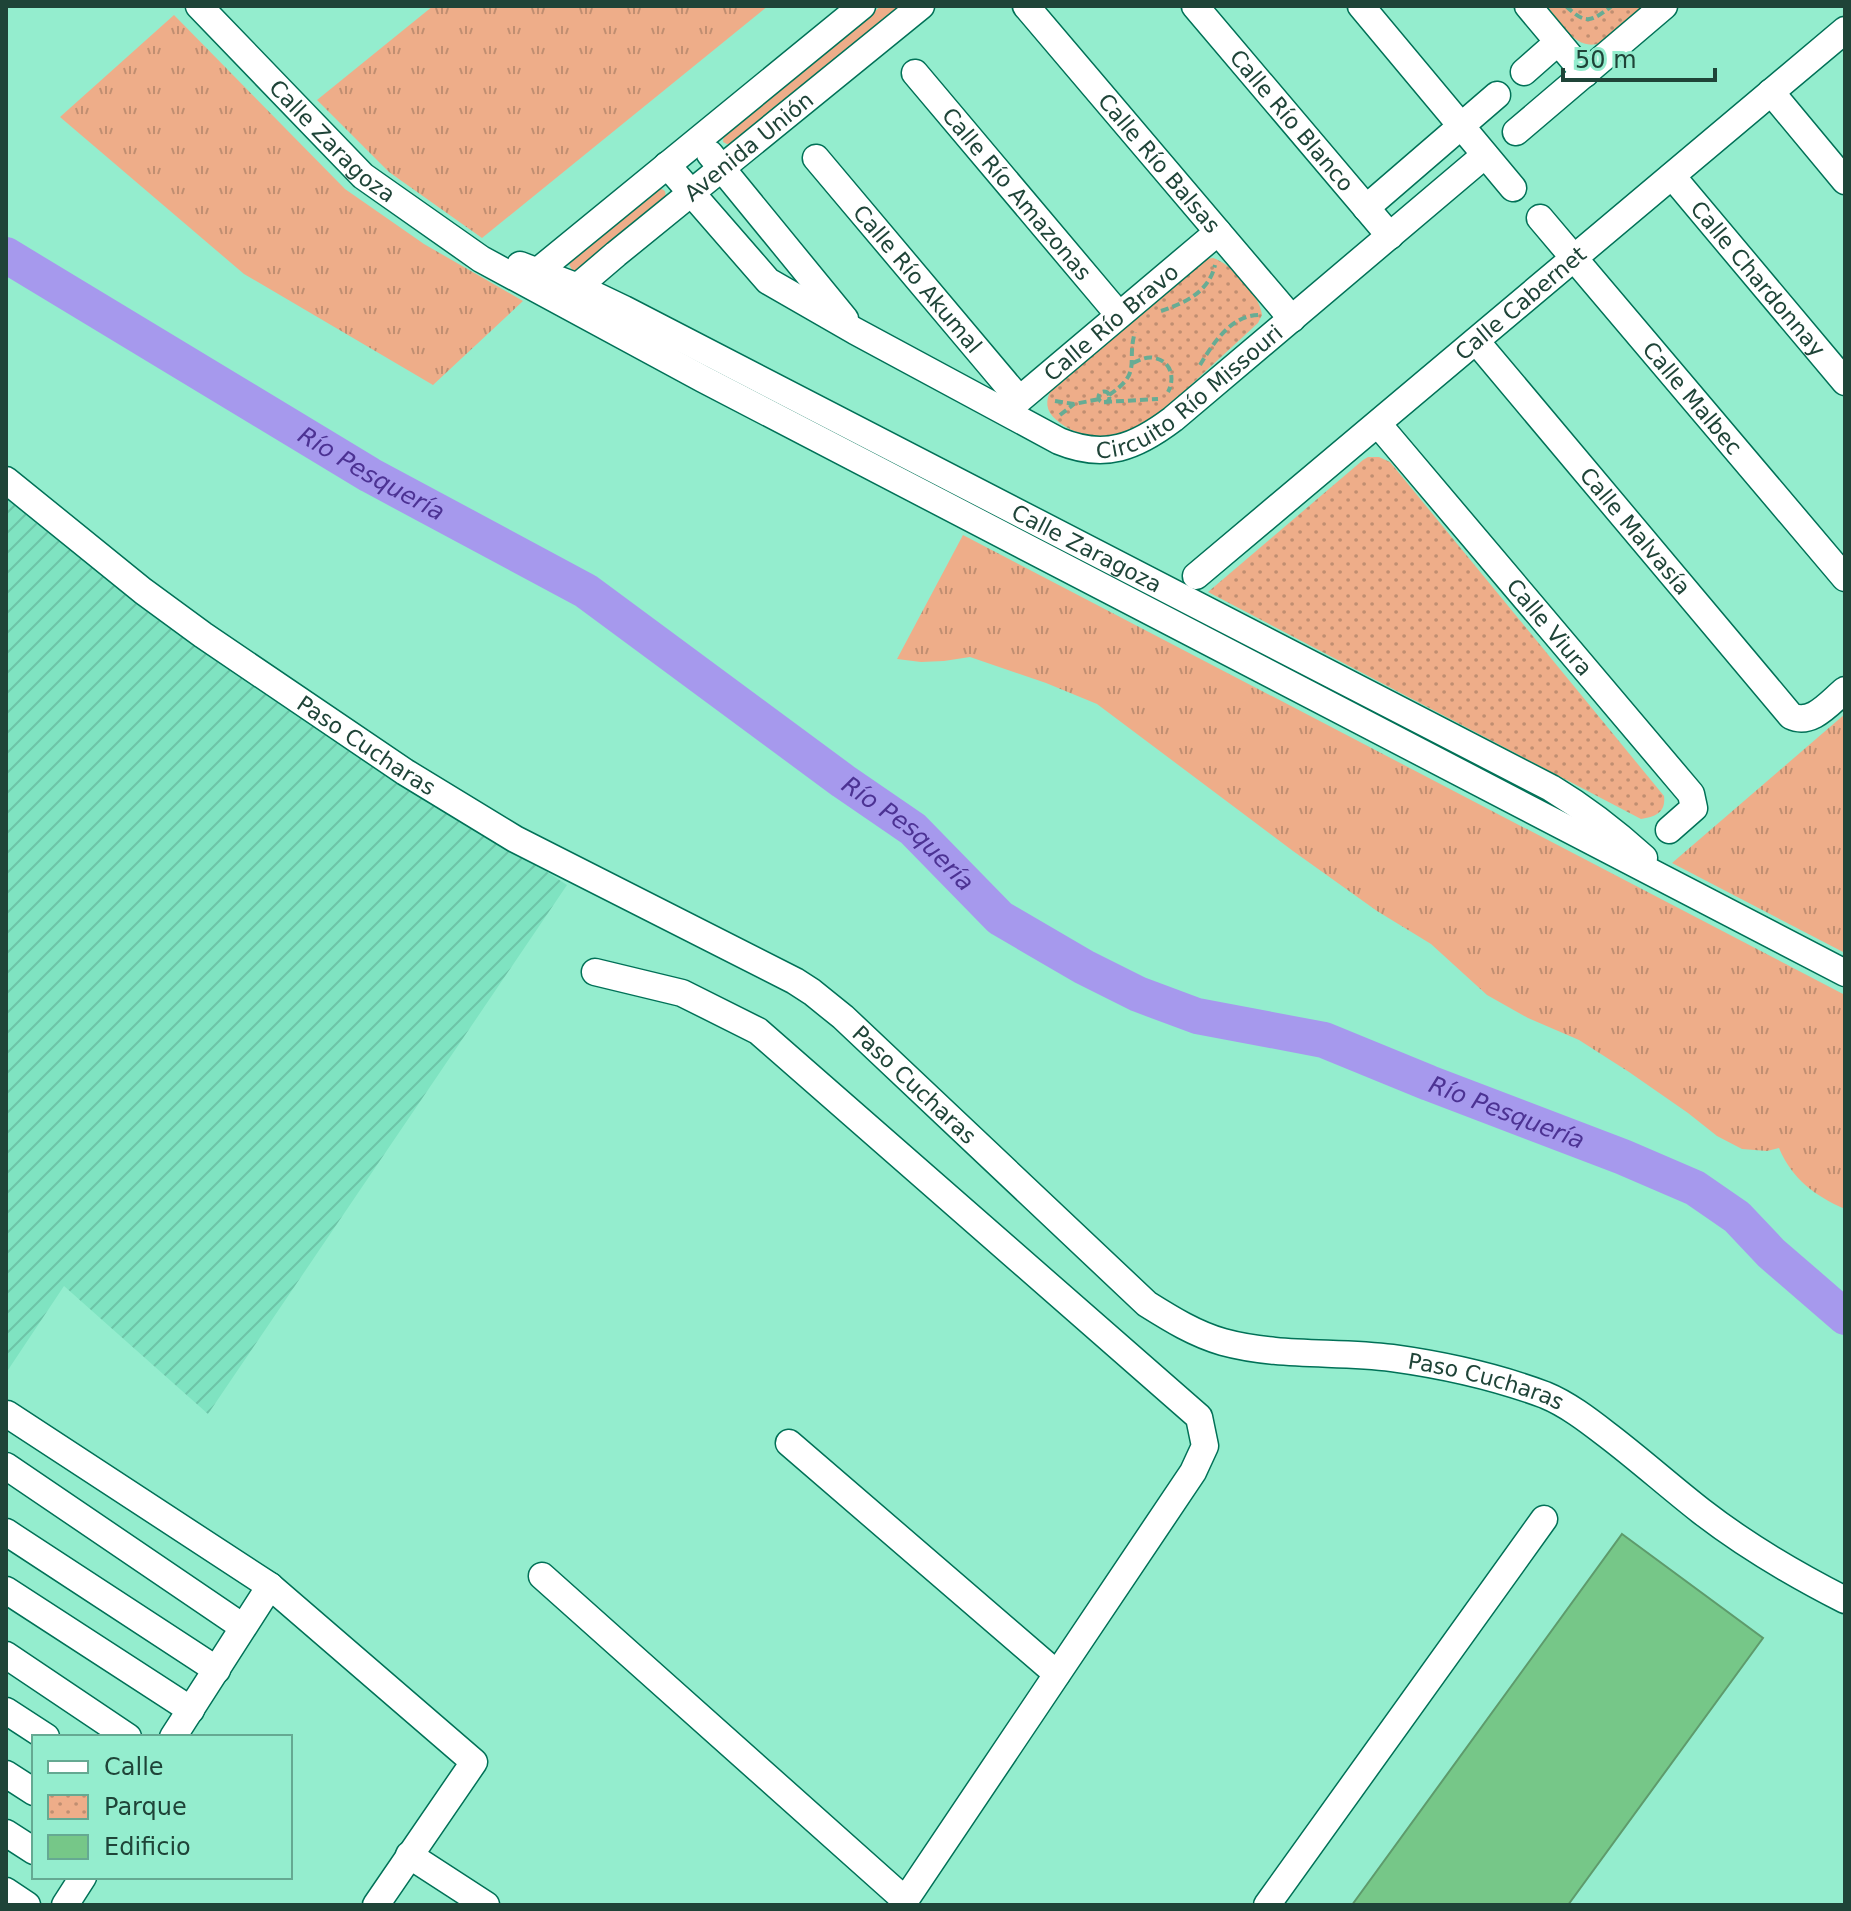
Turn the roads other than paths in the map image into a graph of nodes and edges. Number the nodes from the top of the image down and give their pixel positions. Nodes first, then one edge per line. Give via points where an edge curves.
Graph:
1 (199, 6) edge
2 (862, 6) edge
3 (921, 6) edge
4 (1026, 6) edge
5 (1195, 6) edge
6 (1361, 6) edge
7 (1528, 6) edge
8 (1664, 6) edge
9 (1845, 30) edge
10 (1558, 42) junction
11 (1524, 72) dead end
12 (915, 73) dead end
13 (1585, 74) junction
14 (1771, 92) junction
15 (1497, 95) dead end
16 (1461, 126) junction
17 (1516, 132) dead end
18 (698, 140) junction
19 (1485, 155) junction
20 (816, 158) dead end
21 (667, 165) junction
22 (721, 168) junction
23 (1672, 176) junction
24 (1845, 181) edge
25 (1513, 188) dead end
26 (691, 193) junction
27 (1366, 208) junction
28 (1540, 218) dead end
29 (1218, 232) junction
30 (1390, 236) junction
31 (616, 254) junction
32 (1574, 259) junction
33 (531, 276) junction
34 (569, 295) junction
35 (624, 309) junction
36 (1292, 319) junction
37 (1128, 322) junction
38 (855, 331) junction
39 (1476, 341) junction
40 (1845, 382) edge
41 (1012, 406) junction
42 (1378, 424) junction
43 (6, 480) edge
44 (1196, 576) dead end
45 (1845, 578) edge
46 (1165, 589) junction
47 (1153, 613) junction
48 (1845, 690) edge
49 (1669, 830) dead end
50 (1670, 882) junction
51 (595, 972) dead end
52 (1845, 973) edge
53 (7, 1414) edge
54 (789, 1443) dead end
55 (6, 1466) edge
56 (1544, 1519) dead end
57 (6, 1532) edge
58 (542, 1576) dead end
59 (270, 1586) junction
60 (6, 1590) edge
61 (1845, 1600) edge
62 (243, 1627) junction
63 (6, 1655) edge
64 (217, 1670) junction
65 (1057, 1674) junction
66 (191, 1710) junction
67 (6, 1711) edge
68 (43, 1735) edge
69 (125, 1735) edge
70 (174, 1735) edge
71 (6, 1774) edge
72 (32, 1791) edge
73 (6, 1833) edge
74 (32, 1850) edge
75 (409, 1855) junction
76 (78, 1879) edge
77 (6, 1891) edge
78 (903, 1902) edge
79 (380, 1904) edge
80 (27, 1905) edge
81 (65, 1905) edge
82 (486, 1905) edge
83 (1267, 1905) edge

1 - 33 street, Calle Zaragoza via 363,176 481,259
2 - 18 street, Avenida Unión
3 - 22 street, Avenida Unión
4 - 29 street, Calle Río Balsas
5 - 27 street, Calle Río Blanco
6 - 16 street
7 - 10 street
8 - 13 street
9 - 14 street, Calle Cabernet
10 - 11 street
10 - 13 street
12 - 37 street, Calle Río Amazonas
13 - 17 street
14 - 23 street, Calle Cabernet
14 - 24 street
15 - 16 street
16 - 19 street
16 - 27 street
18 - 21 street, Avenida Unión
18 - 22 street, Circuito Río Missouri
19 - 25 street
19 - 30 street, Circuito Río Missouri
20 - 41 street, Calle Río Akumal
21 - 26 street, Circuito Río Missouri
21 - 33 street, Avenida Unión
22 - 26 street, Avenida Unión
22 - 38 street, Circuito Río Missouri
23 - 32 street, Calle Cabernet
23 - 40 street, Calle Chardonnay
26 - 31 street, Avenida Unión
26 - 38 street, Circuito Río Missouri via 768,281
27 - 30 street, Calle Río Blanco
28 - 32 street, Calle Malbec
29 - 36 street, Calle Río Balsas
29 - 37 street, Calle Río Bravo
30 - 36 street, Circuito Río Missouri
31 - 34 street, Avenida Unión
31 - 35 street via 611,282
32 - 39 street, Calle Cabernet
32 - 45 street, Calle Malbec
33 - 34 street, Calle Zaragoza
34 - 35 street, Calle Zaragoza
34 - 47 street, Calle Zaragoza via 703,379
35 - 46 street, Calle Zaragoza
36 - 41 street, Circuito Río Missouri via 1173,419 1124,447 1071,446
37 - 41 street, Calle Río Bravo
38 - 41 street, Circuito Río Missouri
39 - 42 street, Calle Cabernet
39 - 48 street, Calle Malvasía via 1783,707 1796,719 1809,718
42 - 44 street, Calle Cabernet
42 - 49 street, Calle Viura via 1691,794 1694,808
43 - 61 street, Paso Cucharas via 193,628 405,772 515,839 812,992 1147,1304 1220,1341 1283,1352 1390,1358 1495,1379 1549,1397 1596,1426 1744,1543
46 - 47 street
46 - 50 street, Calle Zaragoza via 1551,788 1615,831
47 - 50 street, Calle Zaragoza
50 - 52 street, Calle Zaragoza
51 - 65 street via 682,993 758,1031 1199,1417 1205,1446 1193,1472
53 - 59 street
54 - 65 street
55 - 62 street
56 - 83 street
57 - 64 street
58 - 78 street
59 - 62 street
59 - 75 street via 474,1762
60 - 66 street
62 - 64 street
63 - 69 street
64 - 66 street
65 - 78 street
66 - 70 street
67 - 68 street
71 - 72 street
73 - 74 street
75 - 79 street
75 - 82 street
76 - 81 street
77 - 80 street

